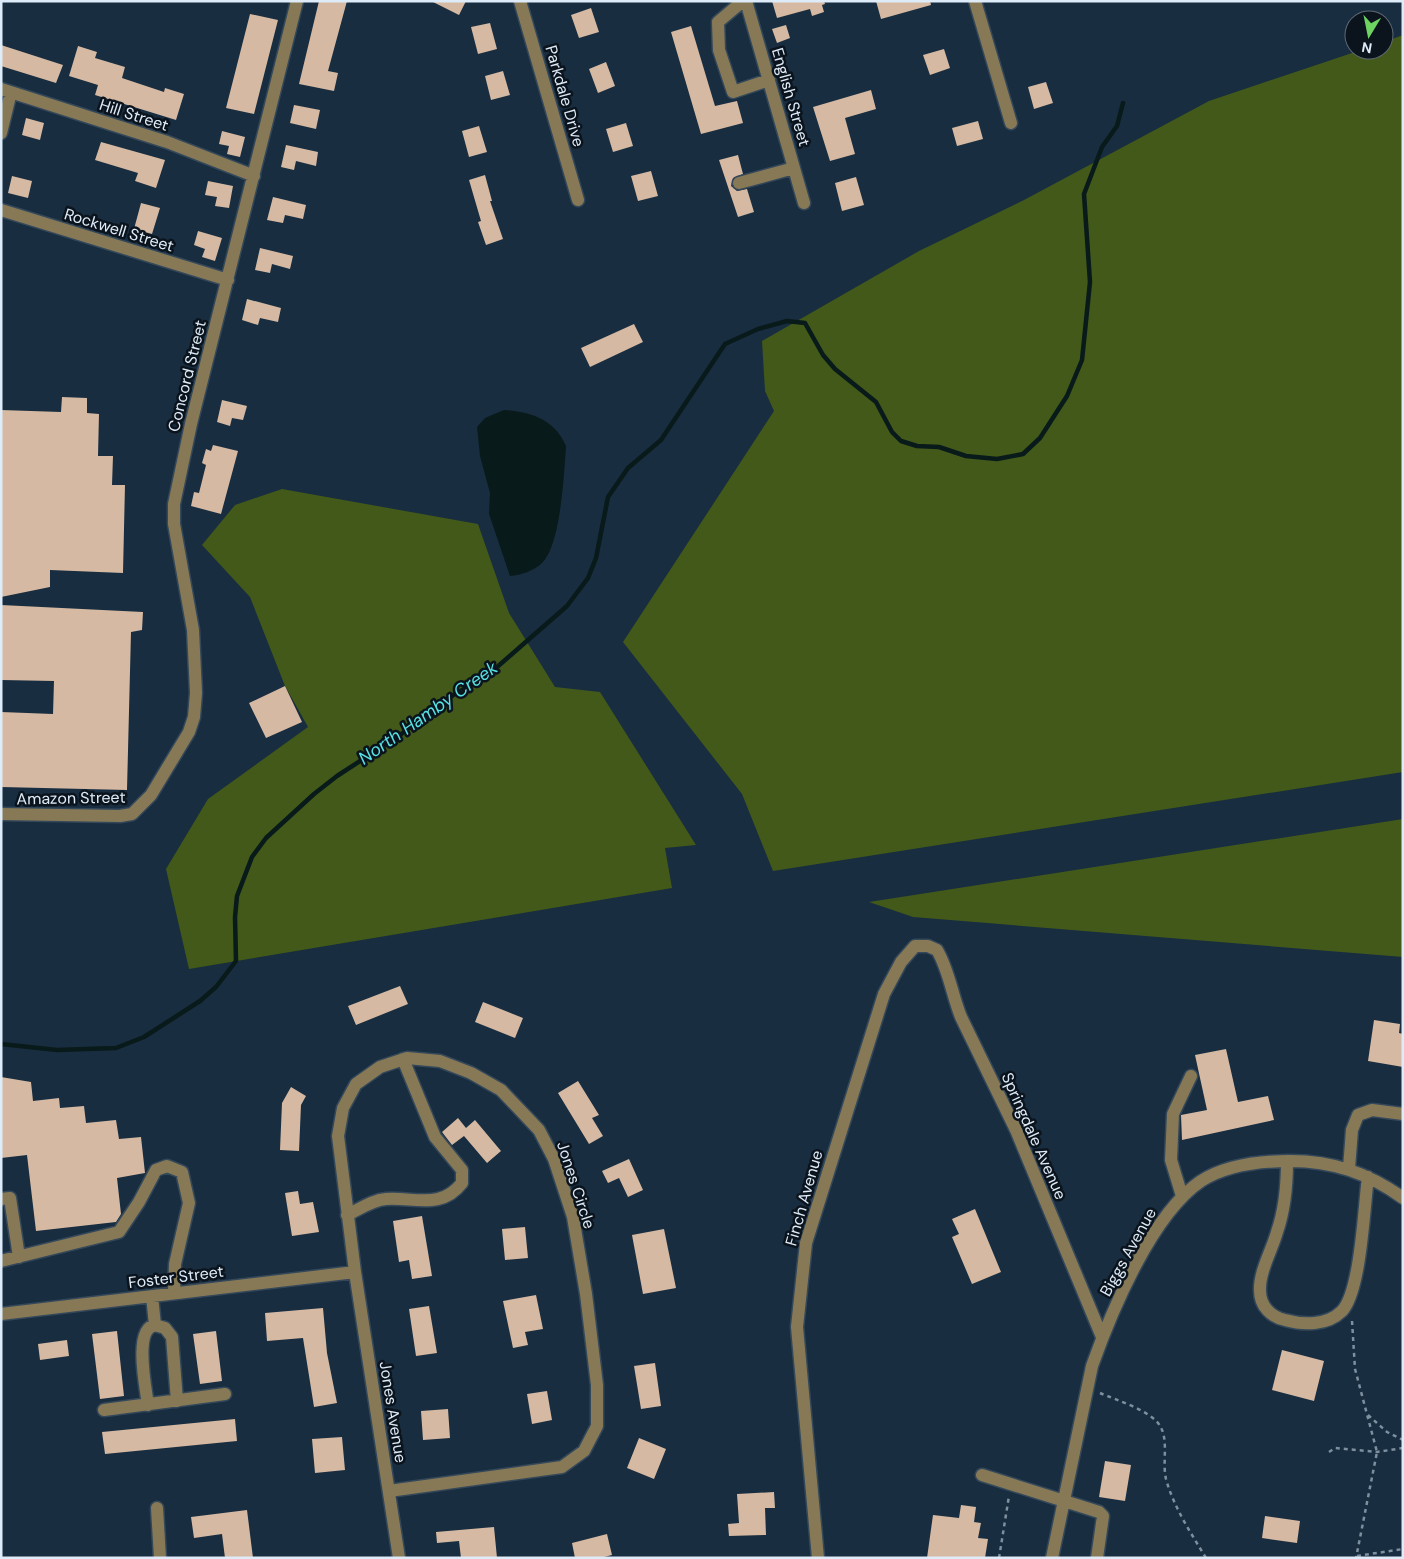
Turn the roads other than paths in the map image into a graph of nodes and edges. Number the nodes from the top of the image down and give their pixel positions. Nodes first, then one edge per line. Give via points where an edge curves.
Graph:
1 (297, 1) edge
2 (520, 1) edge
3 (745, 1) edge
4 (975, 1) edge
5 (769, 80) junction
6 (6, 90) edge
7 (1010, 123) dead end
8 (1, 134) edge
9 (794, 168) junction
10 (254, 176) junction
11 (739, 183) dead end
12 (578, 200) dead end
13 (804, 203) dead end
14 (1, 210) edge
15 (228, 280) junction
16 (173, 759) joint
17 (1, 814) edge
18 (938, 950) joint
19 (403, 1060) junction
20 (1191, 1076) dead end
21 (1403, 1114) edge
22 (1287, 1161) junction
23 (1349, 1168) junction
24 (1368, 1177) junction
25 (1182, 1196) junction
26 (1403, 1198) edge
27 (1, 1199) edge
28 (347, 1215) junction
29 (20, 1257) junction
30 (1, 1262) edge
31 (354, 1272) junction
32 (174, 1293) junction
33 (152, 1296) junction
34 (1, 1314) edge
35 (155, 1325) junction
36 (1102, 1337) junction
37 (225, 1394) dead end
38 (178, 1401) junction
39 (148, 1405) junction
40 (104, 1410) dead end
41 (982, 1475) dead end
42 (388, 1491) junction
43 (1063, 1502) junction
44 (157, 1508) dead end
45 (160, 1558) edge
46 (399, 1558) edge
47 (818, 1558) edge
48 (1052, 1558) edge
49 (1097, 1558) edge

1 - 10 street, Concord Street
2 - 12 street, Parkdale Drive
3 - 5 street, English Street
3 - 5 street via 718,22 719,50 733,92
4 - 7 street
5 - 9 street, English Street
6 - 8 street
6 - 10 street, Hill Street via 167,142
9 - 11 street
9 - 13 street, English Street
10 - 15 street, Concord Street
14 - 15 street, Rockwell Street
15 - 16 street, Concord Street via 174,504 174,524 193,630 196,706 189,732
16 - 17 street, Amazon Street via 151,795 132,814
18 - 36 street, Springdale Avenue via 957,1008 1016,1130
18 - 47 street, Finch Avenue via 916,946 901,962 884,994 806,1243 797,1326
19 - 28 street, Jones Circle via 380,1067 356,1084 343,1108 338,1136
19 - 28 street via 435,1137 462,1170 462,1183 454,1192 438,1200 423,1202 387,1198
19 - 42 street, Jones Circle via 440,1060 471,1073 501,1090 539,1130 554,1159 572,1217 586,1294 597,1385 597,1426 584,1452 562,1467
20 - 25 street via 1173,1114 1171,1160
21 - 23 street via 1372,1110 1358,1115 1352,1130
22 - 23 street, Biggs Avenue via 1315,1161
22 - 24 street via 1282,1215 1260,1291 1263,1304 1271,1315 1305,1325 1326,1321 1342,1311 1350,1297 1357,1272
22 - 25 street, Biggs Avenue via 1239,1166 1203,1180
23 - 24 street, Biggs Avenue
24 - 26 street, Biggs Avenue
25 - 36 street, Biggs Avenue via 1162,1220
27 - 29 street via 10,1198
28 - 31 street, Jones Circle
29 - 30 street
29 - 32 street via 119,1232 156,1170 167,1166 182,1172 189,1203 175,1264
31 - 32 street, Foster Street
31 - 42 street, Jones Avenue
32 - 33 street, Foster Street
33 - 34 street, Foster Street
33 - 35 street
35 - 38 street via 165,1328 172,1337
35 - 39 street via 147,1330 143,1339
36 - 43 street, Biggs Avenue via 1087,1388
37 - 38 street
38 - 39 street
39 - 40 street
41 - 43 street
42 - 46 street, Jones Avenue
43 - 48 street, Biggs Avenue
43 - 49 street via 1090,1507 1103,1516
44 - 45 street

